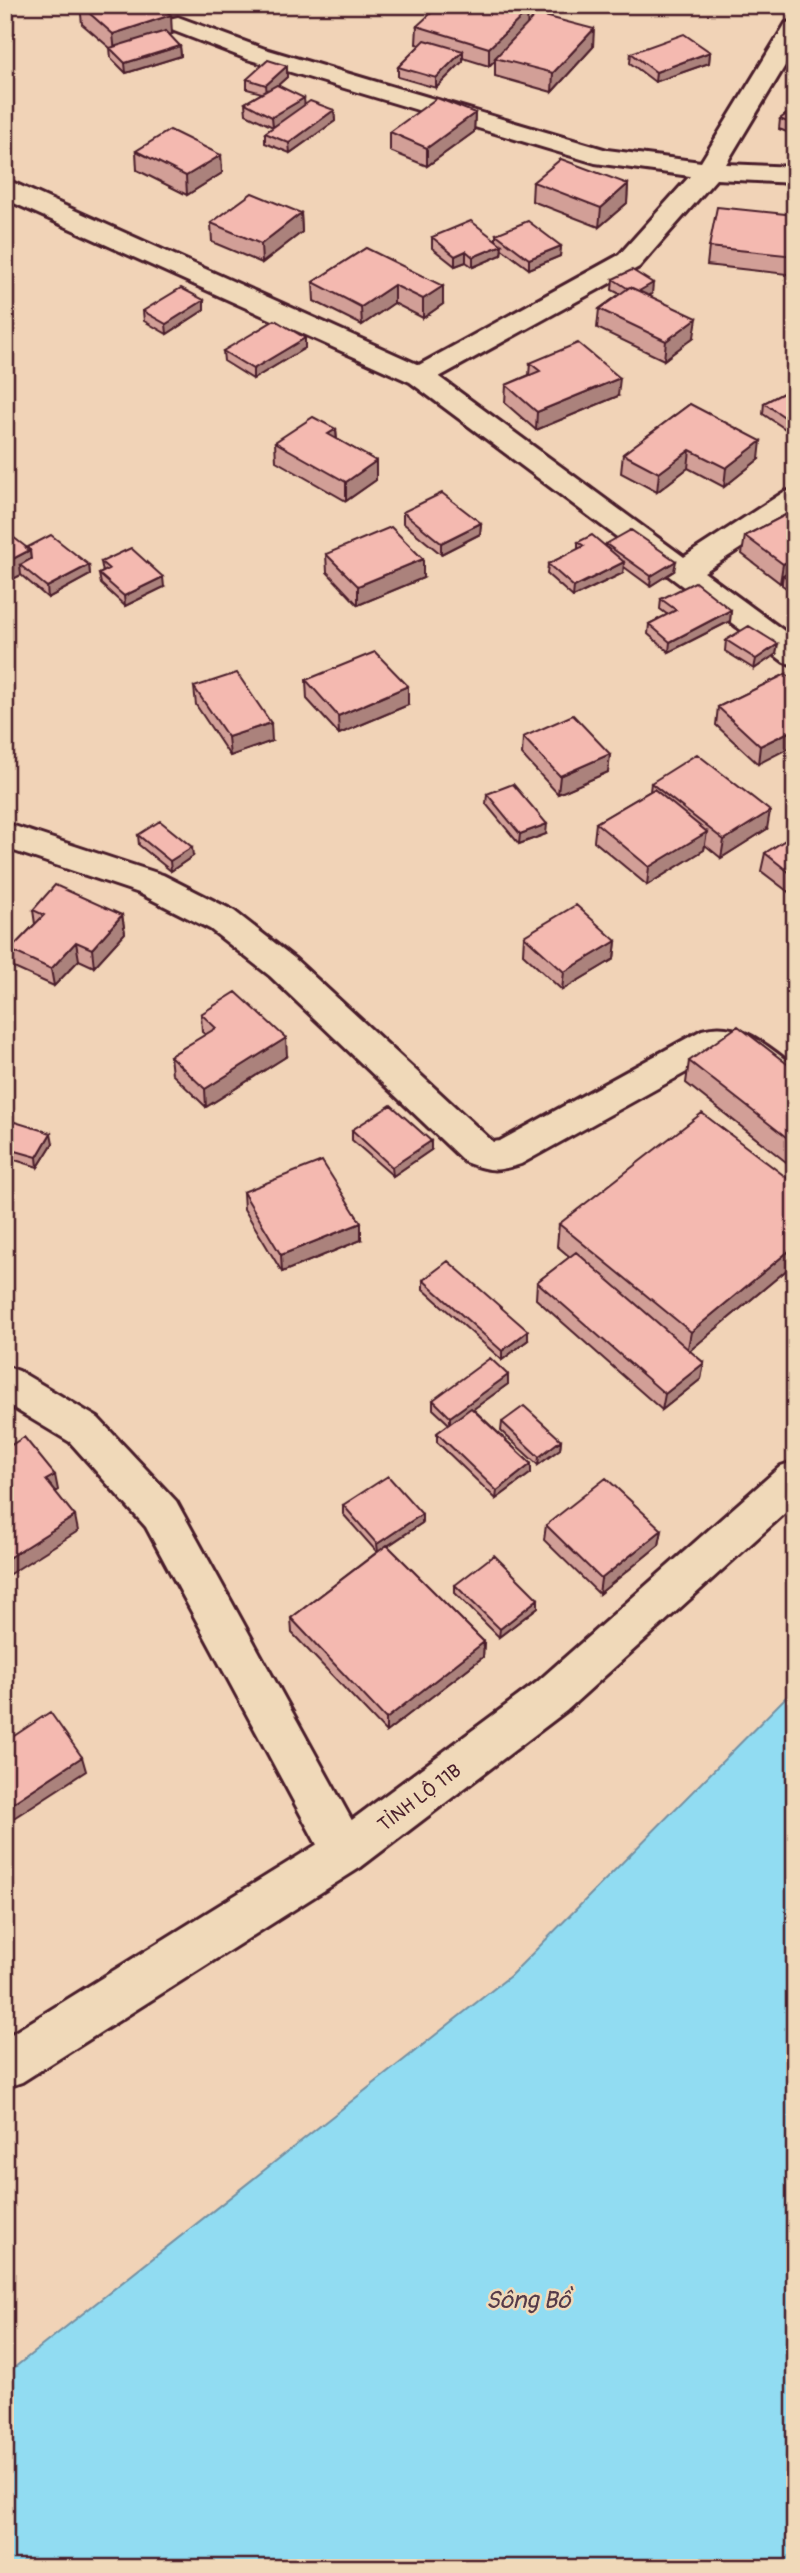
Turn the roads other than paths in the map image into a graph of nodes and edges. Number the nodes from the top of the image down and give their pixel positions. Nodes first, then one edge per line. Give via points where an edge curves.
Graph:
1 (178, 24) dead end
2 (795, 28) edge
3 (709, 171) junction
4 (795, 175) edge
5 (5, 189) edge
6 (420, 376) junction
7 (795, 499) edge
8 (685, 570) junction
9 (795, 655) edge
10 (5, 835) edge
11 (795, 1086) edge
12 (5, 1383) edge
13 (795, 1478) edge
14 (345, 1852) junction
15 (5, 2065) edge

1 - 3 street via 256,54 604,157
2 - 3 street
3 - 4 street
3 - 6 street via 629,261
5 - 6 street
6 - 8 street
7 - 8 street
8 - 9 street
10 - 11 street via 151,884 222,920 282,967 478,1152 492,1157 508,1154 715,1040 736,1043
12 - 14 street via 84,1430 161,1514
13 - 14 street, TỈNH LỘ 11B via 551,1697
14 - 15 street, TỈNH LỘ 11B

